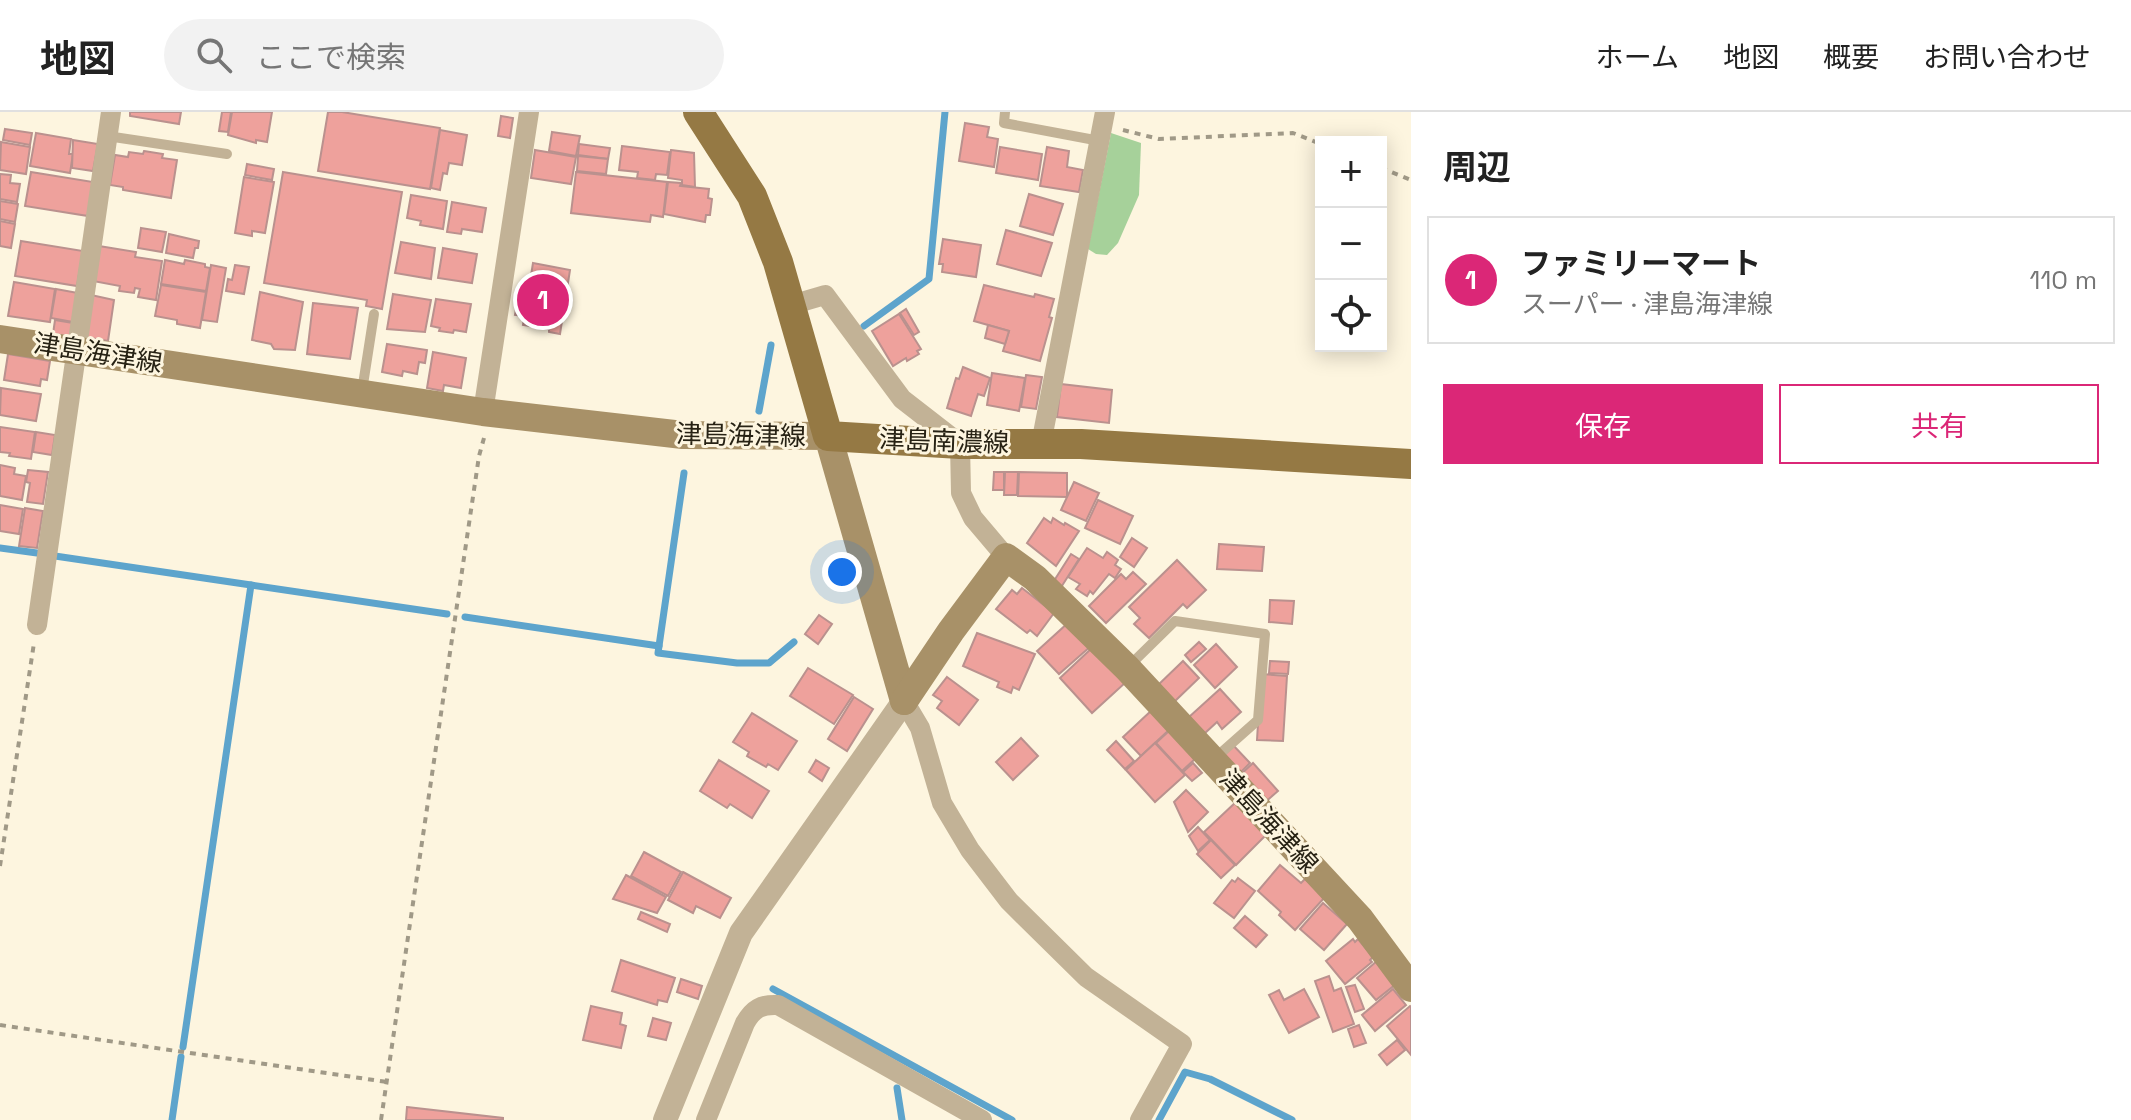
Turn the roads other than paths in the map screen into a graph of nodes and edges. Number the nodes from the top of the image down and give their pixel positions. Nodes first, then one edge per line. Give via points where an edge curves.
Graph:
1 (111, 112) edge
2 (529, 112) edge
3 (698, 112) edge
4 (1005, 112) edge
5 (1103, 126) edge
6 (107, 136) junction
7 (227, 154) dead end
8 (791, 305) junction
9 (374, 314) dead end
10 (0, 339) edge
11 (75, 350) junction
12 (362, 393) junction
13 (487, 412) junction
14 (828, 436) junction
15 (960, 444) junction
16 (1041, 444) junction
17 (1411, 464) edge
18 (1006, 557) junction
19 (37, 625) road end
20 (1127, 668) junction
21 (904, 701) junction
22 (1212, 761) junction
23 (1411, 988) edge
24 (665, 1120) edge
25 (706, 1120) edge
26 (982, 1120) edge
27 (1140, 1120) edge

1 - 6 street
2 - 13 street
3 - 8 main road via 752,196
4 - 5 lane via 1004,123
5 - 16 street
6 - 7 lane
6 - 11 street
8 - 14 main road
8 - 15 street via 825,295 902,399
9 - 12 lane
10 - 11 main road, 津島海津線
11 - 12 main road, 津島海津線
11 - 19 street
12 - 13 main road, 津島海津線
13 - 14 main road, 津島海津線 via 683,435
14 - 15 main road, 津島南濃線
14 - 21 main road, 津島海津線
15 - 16 main road, 津島南濃線
15 - 18 street via 961,493 973,518
16 - 17 main road, 津島南濃線
18 - 20 main road, 津島海津線 via 1035,578
18 - 21 main road
20 - 22 main road, 津島海津線
20 - 22 lane via 1175,621 1265,634 1258,720
21 - 24 street via 741,933
21 - 27 street via 920,728 942,803 1009,901 1086,977 1182,1044
22 - 23 main road, 津島海津線 via 1360,919
25 - 26 street via 745,1023 752,1010 766,1004 778,1005

